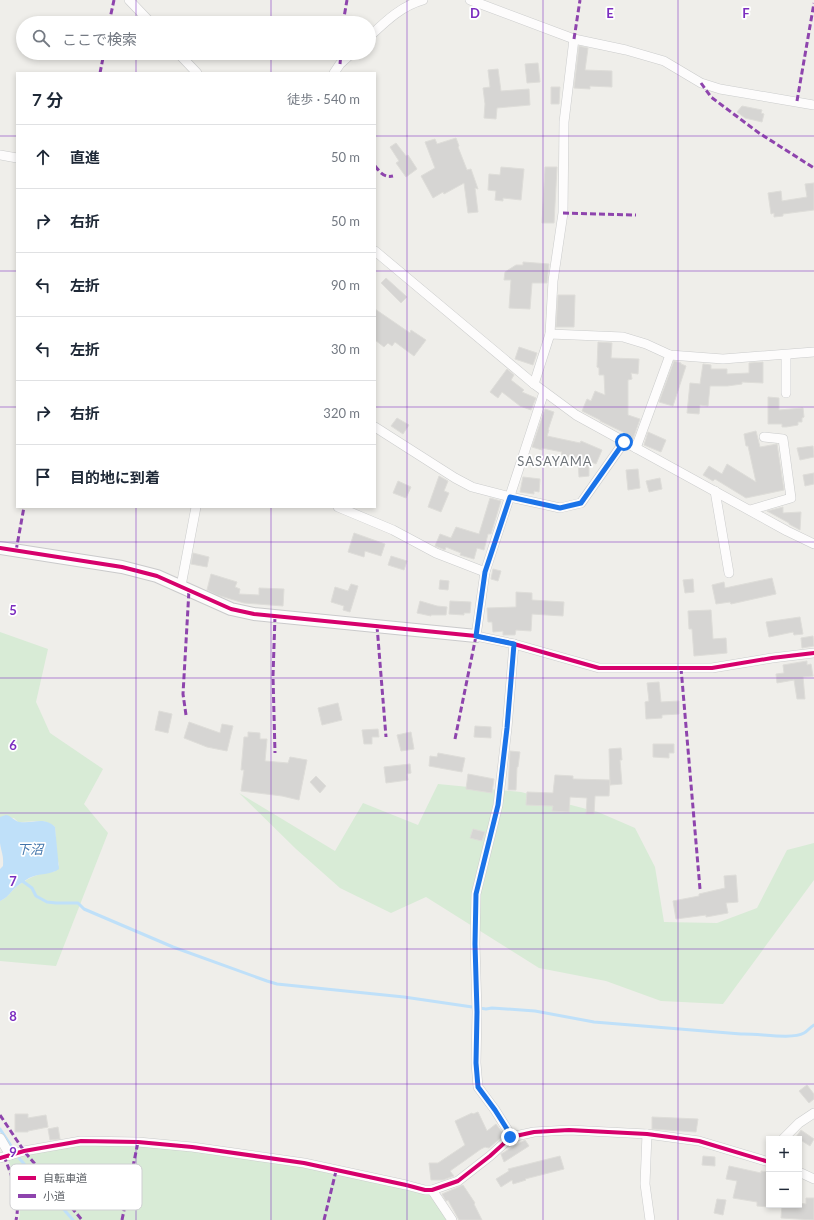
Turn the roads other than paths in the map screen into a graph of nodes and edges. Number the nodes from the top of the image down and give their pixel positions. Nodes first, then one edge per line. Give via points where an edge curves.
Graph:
1 (129, 0) edge
2 (423, 0) edge
3 (470, 0) edge
4 (144, 16) edge
5 (376, 31) edge
6 (574, 38) junction
7 (185, 60) edge
8 (344, 60) edge
9 (196, 72) edge
10 (335, 72) edge
11 (814, 105) edge
12 (0, 155) edge
13 (16, 158) edge
14 (376, 252) edge
15 (550, 334) junction
16 (814, 352) edge
17 (670, 355) junction
18 (786, 355) junction
19 (534, 384) junction
20 (544, 392) junction
21 (786, 393) dead end
22 (376, 428) edge
23 (764, 437) dead end
24 (624, 442) junction
25 (636, 448) junction
26 (715, 491) junction
27 (510, 497) junction
28 (196, 508) edge
29 (340, 508) edge
30 (750, 510) junction
31 (814, 544) edge
32 (0, 548) edge
33 (485, 572) junction
34 (729, 573) dead end
35 (181, 586) junction
36 (476, 636) junction
37 (514, 644) junction
38 (814, 653) edge
39 (814, 1113) edge
40 (648, 1134) junction
41 (786, 1136) edge
42 (512, 1137) junction
43 (0, 1138) edge
44 (10, 1155) junction
45 (0, 1158) edge
46 (766, 1158) edge
47 (802, 1173) edge
48 (814, 1179) edge
49 (432, 1190) junction
50 (452, 1220) edge
51 (650, 1220) edge

1 - 4 street
2 - 5 street via 414,2 393,15
3 - 6 street
6 - 11 street via 664,62 701,83 714,87
6 - 15 street via 564,122 563,213 553,281
7 - 9 street
8 - 10 street
12 - 13 street
14 - 19 street
15 - 17 street via 623,337
15 - 19 street
16 - 18 street
17 - 18 street via 723,359
17 - 25 street
18 - 21 street
19 - 20 street
20 - 24 street via 576,415
20 - 27 street
22 - 27 street via 472,487
23 - 30 street via 782,439 791,498
24 - 25 street
24 - 27 street via 581,503 560,508
25 - 26 street
26 - 30 street
26 - 34 street
27 - 33 street
28 - 35 street
29 - 33 street via 393,530 436,553
30 - 31 street
32 - 35 street via 122,567
33 - 36 street
35 - 36 street via 231,609 254,614
36 - 37 street
37 - 38 street via 599,668 712,668
37 - 42 street via 498,805 476,894 475,944 478,1087
39 - 41 street
40 - 42 street via 569,1130 534,1132
40 - 46 street via 699,1141
40 - 51 street via 645,1184
42 - 49 street via 458,1181
43 - 44 street
44 - 45 street
44 - 49 street via 81,1141 138,1142 304,1163
47 - 48 street
49 - 50 street

